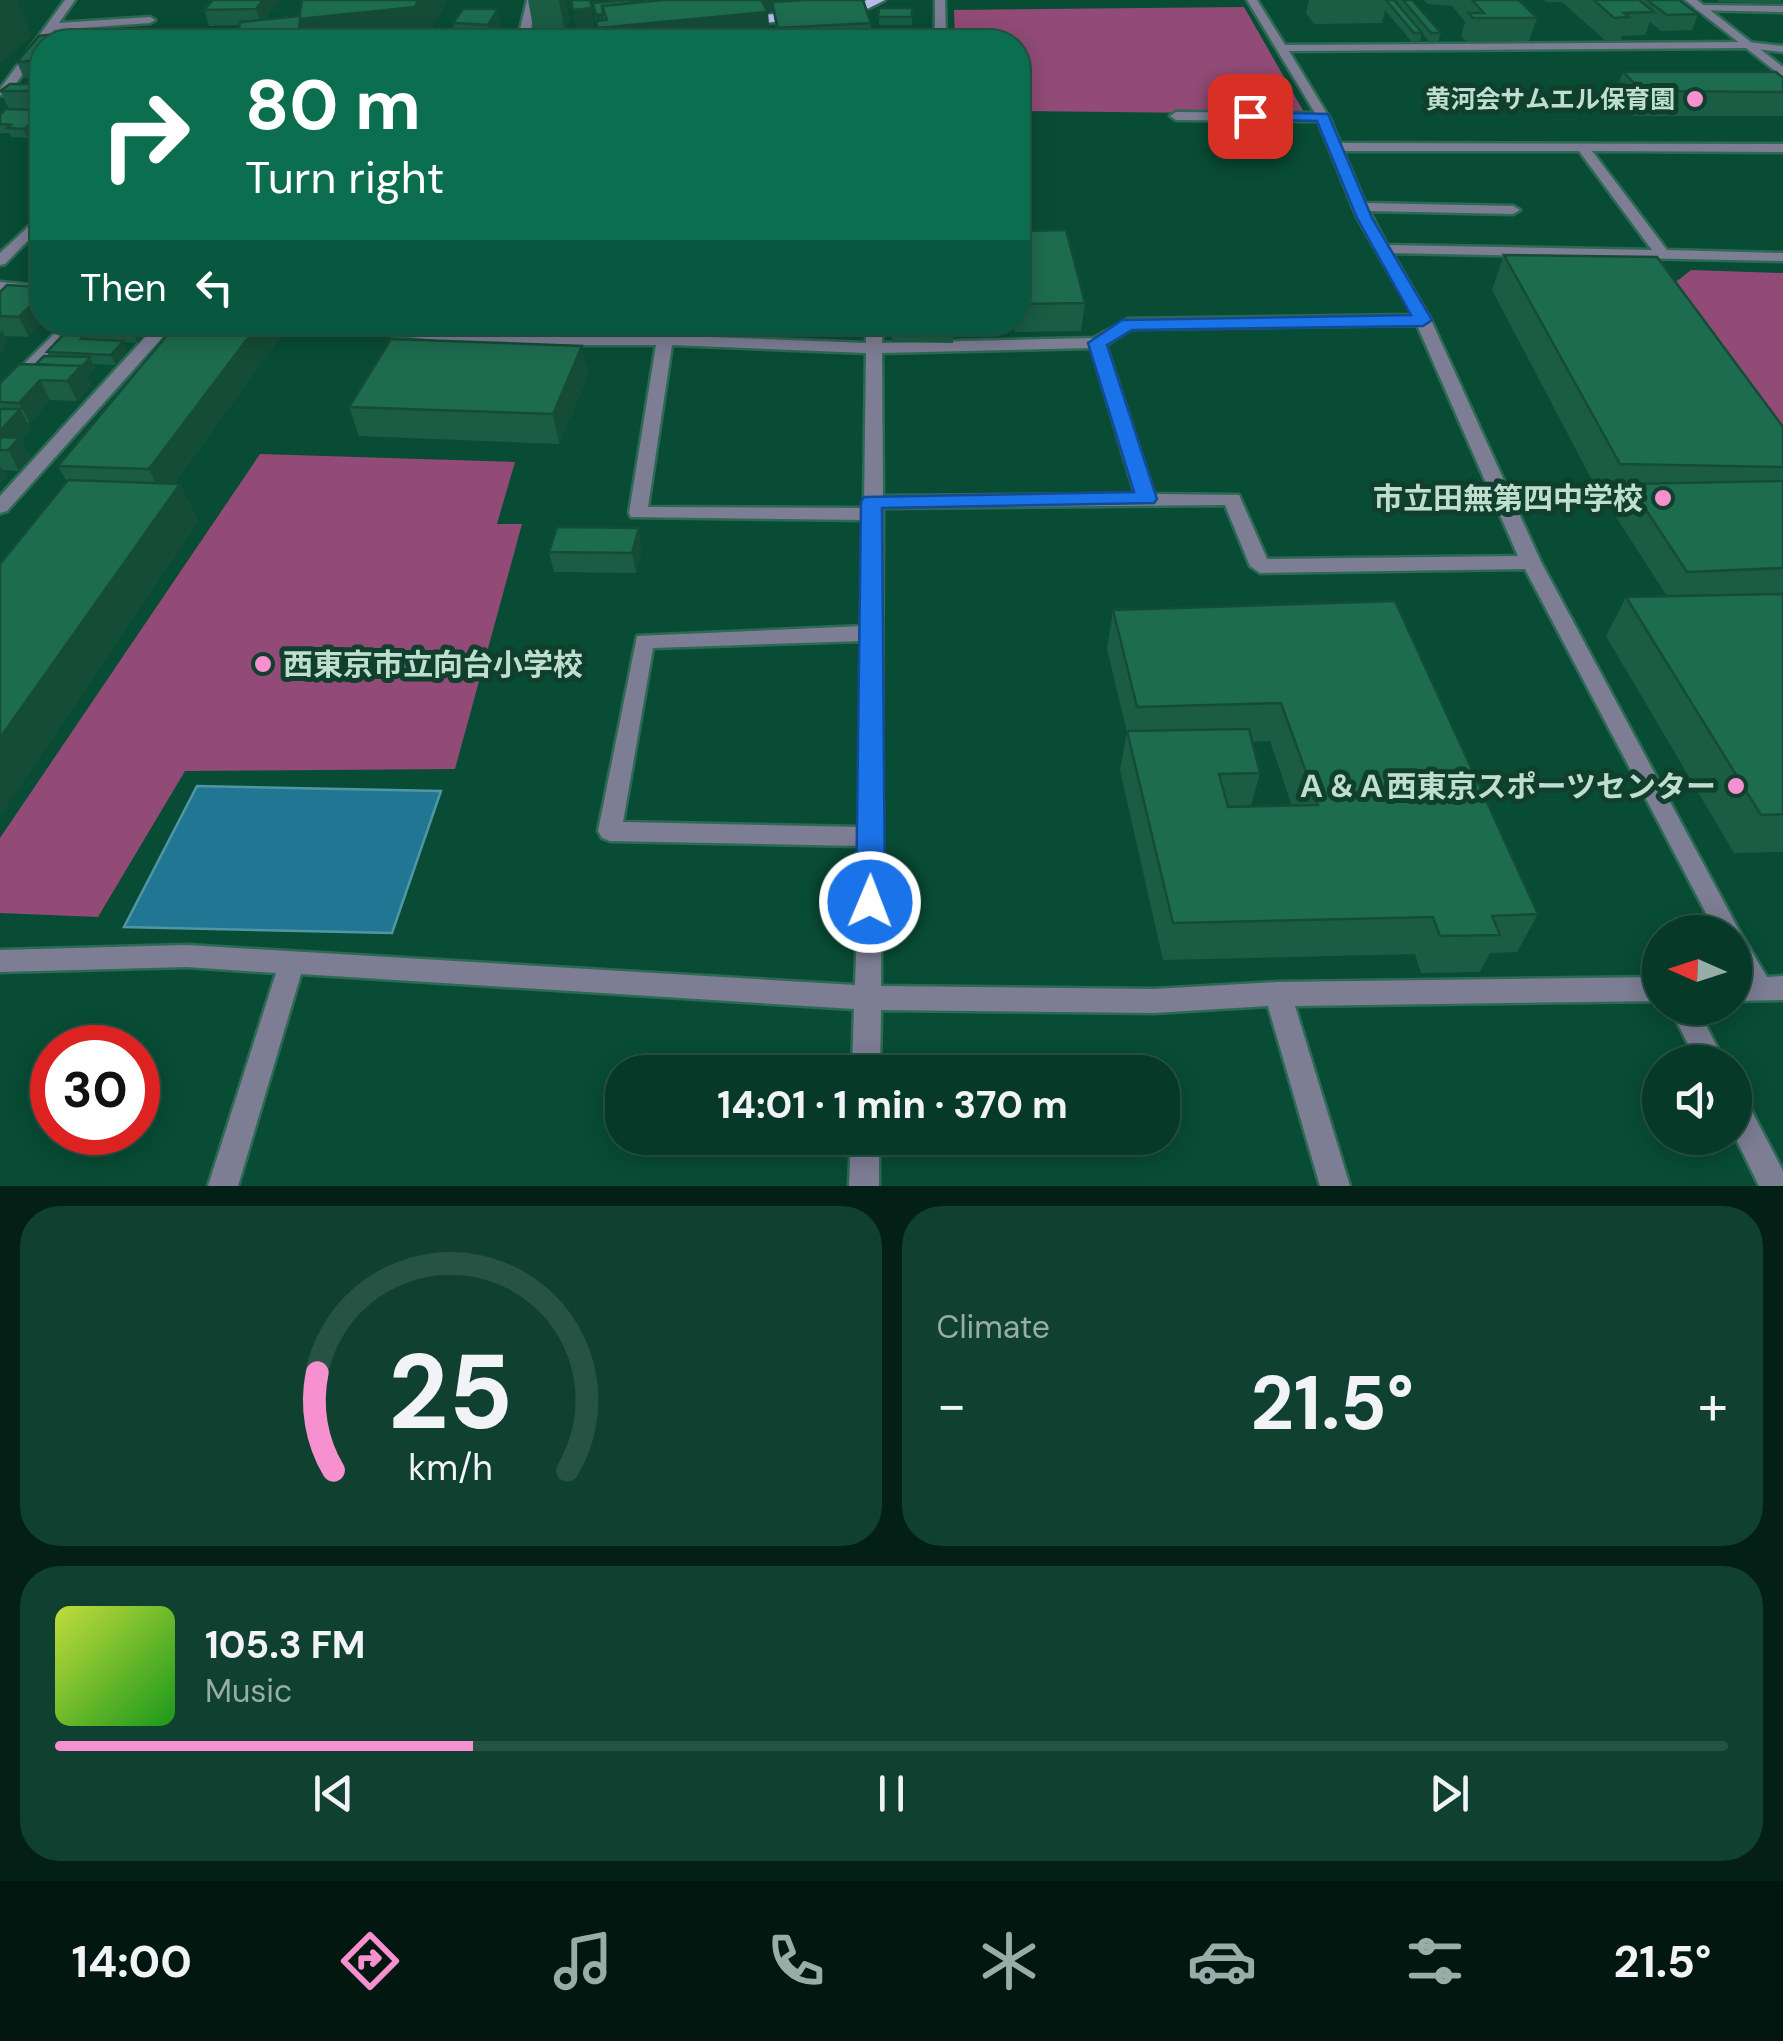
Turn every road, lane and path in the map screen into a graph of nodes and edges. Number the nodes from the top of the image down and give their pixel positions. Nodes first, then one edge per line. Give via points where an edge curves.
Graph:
1 (70, 0) edge
2 (532, 0) edge
3 (878, 0) edge
4 (940, 0) edge
5 (1252, 0) edge
6 (1695, 4) edge
7 (1783, 9) edge
8 (150, 20) dead end
9 (727, 23) edge
10 (50, 27) junction
11 (48, 30) edge
12 (527, 30) edge
13 (941, 30) edge
14 (1750, 47) junction
15 (1282, 48) junction
16 (1783, 49) edge
17 (30, 58) edge
18 (1783, 72) edge
19 (8, 92) edge
20 (1176, 116) dead end
21 (1323, 117) junction
22 (1335, 147) junction
23 (1783, 148) edge
24 (1584, 150) junction
25 (1360, 207) junction
26 (1513, 210) dead end
27 (30, 230) edge
28 (1386, 250) junction
29 (1662, 254) junction
30 (1783, 256) edge
31 (0, 261) edge
32 (0, 287) edge
33 (30, 289) edge
34 (1423, 320) junction
35 (61, 335) edge
36 (156, 335) edge
37 (441, 335) edge
38 (872, 335) edge
39 (664, 341) junction
40 (1097, 343) junction
41 (871, 348) junction
42 (0, 398) edge
43 (1146, 499) junction
44 (0, 507) edge
45 (871, 508) junction
46 (1530, 562) junction
47 (872, 634) junction
48 (872, 837) junction
49 (1721, 915) edge
50 (0, 961) edge
51 (292, 962) junction
52 (1642, 989) edge
53 (1278, 994) junction
54 (868, 998) junction
55 (866, 1055) edge
56 (1752, 1141) edge
57 (865, 1155) edge
58 (223, 1186) edge
59 (864, 1186) edge
60 (1335, 1186) edge
61 (1775, 1186) edge

1 - 10 street
2 - 12 street
3 - 9 main road via 859,9
4 - 13 street
5 - 15 street
6 - 7 street
6 - 14 street
8 - 10 street
10 - 11 street
14 - 15 street
14 - 16 street
14 - 18 street
15 - 21 street
17 - 19 street
20 - 21 street
21 - 22 street
22 - 24 street
22 - 25 street
23 - 24 street
24 - 29 street
25 - 26 street
25 - 28 street
27 - 31 street
28 - 29 street
28 - 34 street
29 - 30 street
32 - 33 street
34 - 40 street via 1128,324
34 - 46 street
35 - 42 street
36 - 44 street
37 - 39 street
38 - 41 street
39 - 41 street
39 - 45 street via 638,514
40 - 41 street
40 - 43 street
41 - 45 street
43 - 45 street
43 - 46 street via 1232,499 1260,566
45 - 47 street
46 - 49 street
47 - 48 street
47 - 48 street via 644,641 610,832
48 - 54 street
50 - 51 street via 187,956
51 - 54 street
51 - 58 street
52 - 53 street
53 - 54 street via 1154,1001
53 - 60 street
54 - 55 street
56 - 61 street
57 - 59 street

